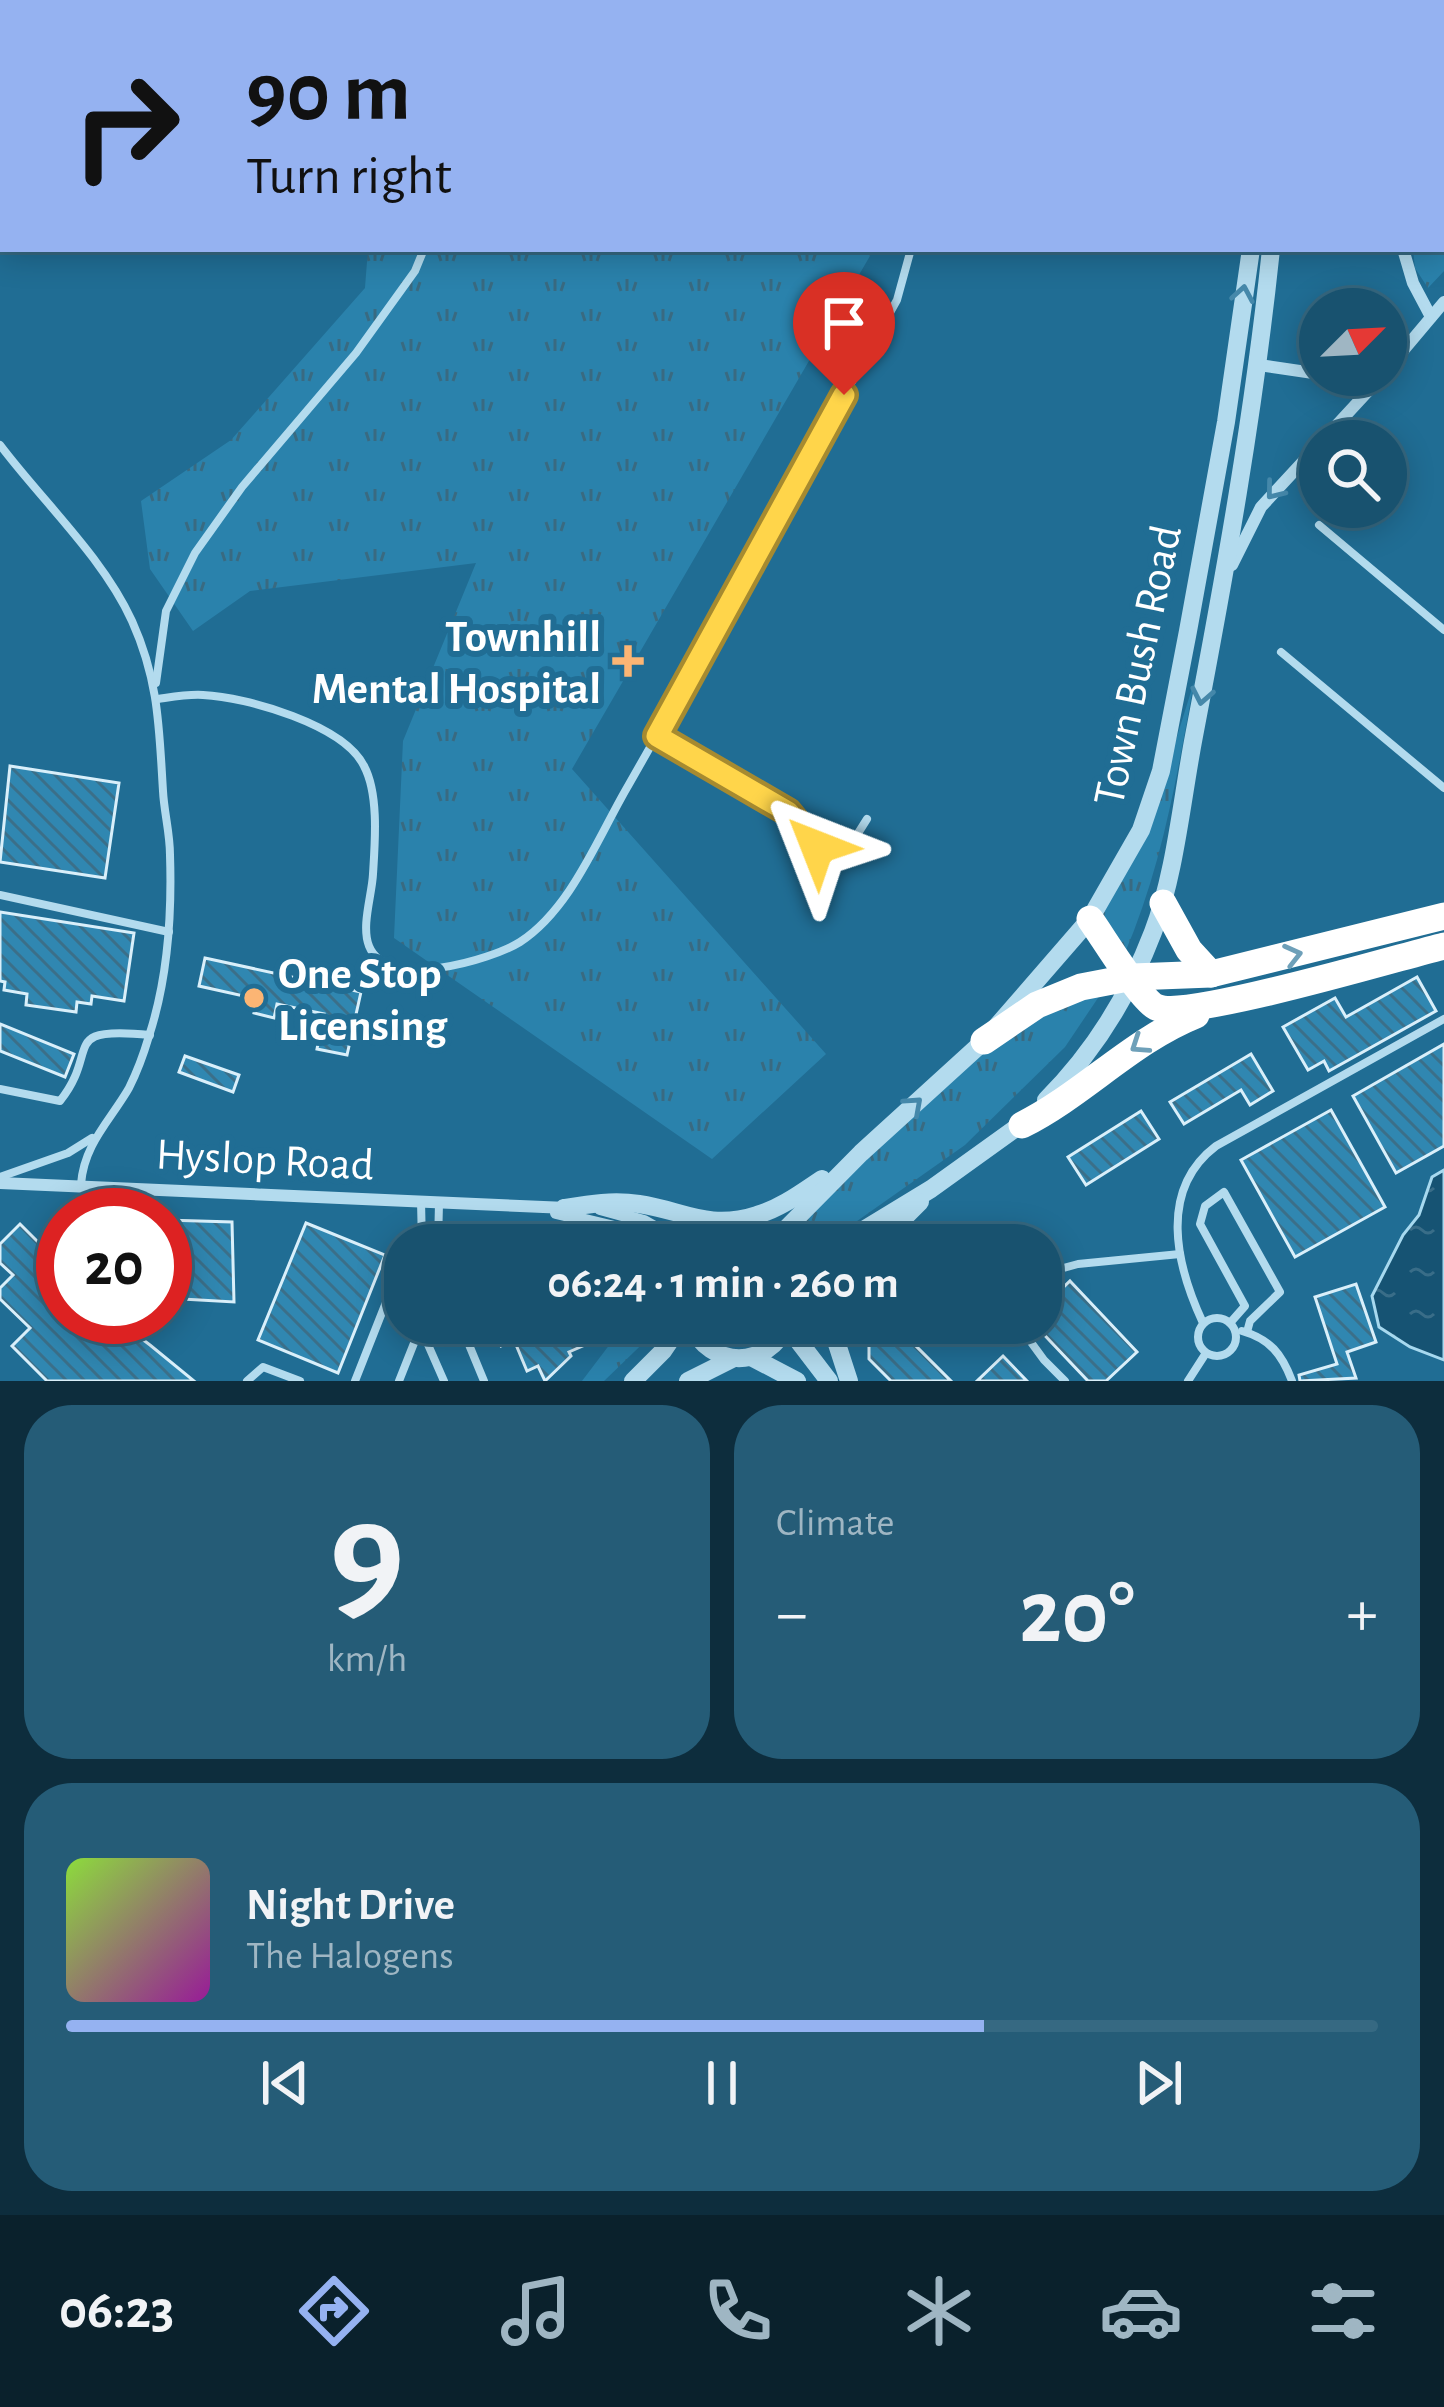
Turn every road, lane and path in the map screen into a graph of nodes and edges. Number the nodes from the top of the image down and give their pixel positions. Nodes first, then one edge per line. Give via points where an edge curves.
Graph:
1 (423, 252) edge
2 (910, 252) edge
3 (1250, 252) edge
4 (1271, 252) edge
5 (1404, 252) edge
6 (1444, 302) edge
7 (1431, 316) junction
8 (1235, 335) junction
9 (1407, 340) edge
10 (1259, 365) junction
11 (1299, 371) edge
12 (1363, 396) edge
13 (1226, 422) junction
14 (0, 445) edge
15 (1322, 528) edge
16 (1225, 581) junction
17 (1444, 630) edge
18 (1281, 652) dead end
19 (156, 684) junction
20 (158, 699) junction
21 (657, 736) junction
22 (1444, 788) edge
23 (867, 819) dead end
24 (0, 895) edge
25 (1163, 903) junction
26 (1444, 916) edge
27 (1090, 919) junction
28 (169, 932) junction
29 (1444, 946) edge
30 (1211, 974) junction
31 (1132, 977) junction
32 (1245, 996) junction
33 (1444, 1019) edge
34 (149, 1035) junction
35 (984, 1041) junction
36 (0, 1089) edge
37 (1022, 1125) junction
38 (95, 1136) junction
39 (861, 1154) junction
40 (0, 1180) edge
41 (81, 1184) junction
42 (931, 1190) junction
43 (421, 1201) junction
44 (440, 1202) junction
45 (526, 1207) junction
46 (564, 1208) junction
47 (422, 1224) edge
48 (439, 1224) edge
49 (601, 1224) edge
50 (649, 1224) edge
51 (791, 1224) edge
52 (874, 1224) edge
53 (898, 1224) edge
54 (1180, 1254) junction
55 (1062, 1268) edge
56 (384, 1307) edge
57 (1203, 1323) junction
58 (1232, 1326) junction
59 (1247, 1333) junction
60 (414, 1344) edge
61 (429, 1344) edge
62 (469, 1344) edge
63 (669, 1344) edge
64 (703, 1344) edge
65 (775, 1344) edge
66 (803, 1344) edge
67 (837, 1344) edge
68 (1031, 1344) edge
69 (1206, 1353) junction
70 (753, 1358) junction
71 (732, 1359) junction
72 (247, 1381) edge
73 (300, 1381) edge
74 (355, 1381) edge
75 (399, 1381) edge
76 (444, 1381) edge
77 (484, 1381) edge
78 (633, 1381) edge
79 (688, 1381) edge
80 (797, 1381) edge
81 (830, 1381) edge
82 (849, 1381) edge
83 (1065, 1381) edge
84 (1188, 1381) edge
85 (1292, 1381) edge

1 - 19 lane via 356,353 195,554 166,610
2 - 21 lane via 897,300
8 -> 3 street, Town Bush Road
4 - 10 street, Town Bush Road
5 - 7 street
6 - 7 street
7 - 9 street
8 - 10 street
8 - 13 street, Town Bush Road
10 - 11 street
10 - 13 street via 1240,383
10 - 16 street, Town Bush Road
12 -> 16 street via 1261,507
13 - 27 street, Town Bush Road via 1161,771 1141,830
14 - 19 lane via 105,578
15 - 17 lane
16 -> 25 street, Town Bush Road
18 - 22 lane
19 - 20 lane
20 - 21 lane via 221,698 323,728 349,744 371,785 370,948 394,965 488,959 548,918
20 - 28 lane
21 - 23 lane via 788,812 826,852 850,846
24 - 28 lane
25 - 30 highway
25 - 31 street, Town Bush Road
30 -> 26 highway
27 - 31 highway
27 - 35 street, Town Bush Road
28 - 34 lane
29 - 32 highway
30 - 31 highway
31 - 32 highway via 1142,996 1164,1009
31 - 35 highway via 1052,998
31 - 37 street, Town Bush Road via 1070,1077
32 -> 37 highway via 1163,1029
33 - 54 lane via 1196,1161 1178,1207
34 - 36 lane via 104,1030 88,1040 60,1101
34 - 38 lane via 130,1086
39 -> 35 street, Town Bush Road
37 - 42 street, Town Bush Road
38 - 40 lane
38 - 41 lane
39 - 46 street via 754,1217 700,1220 605,1202
39 - 51 street, Town Bush Road
40 - 41 street, Hyslop Road
41 - 43 street, Hyslop Road
42 - 52 street, Town Bush Road
42 - 53 street
43 - 44 street, Hyslop Road
43 - 47 lane
44 - 45 street, Hyslop Road
44 - 48 lane
45 - 46 street, Hyslop Road
45 - 49 street, Hyslop Road
46 - 50 street, Hyslop Road via 609,1210
54 - 55 lane
54 - 57 lane
56 - 74 lane
57 - 58 lane via 1216,1318
57 - 69 lane via 1197,1338
58 - 59 lane
58 - 59 lane via 1245,1306 1200,1224 1205,1206 1224,1192 1280,1292
58 - 69 lane via 1230,1352
59 - 85 lane via 1272,1345
60 - 75 lane
61 - 76 lane
62 - 77 lane
63 - 78 street
64 - 71 street
65 - 70 street
66 - 81 street
67 - 82 street
68 - 83 lane
69 - 84 lane
70 - 71 street
70 - 80 street
71 - 79 street
72 - 73 lane via 263,1366

